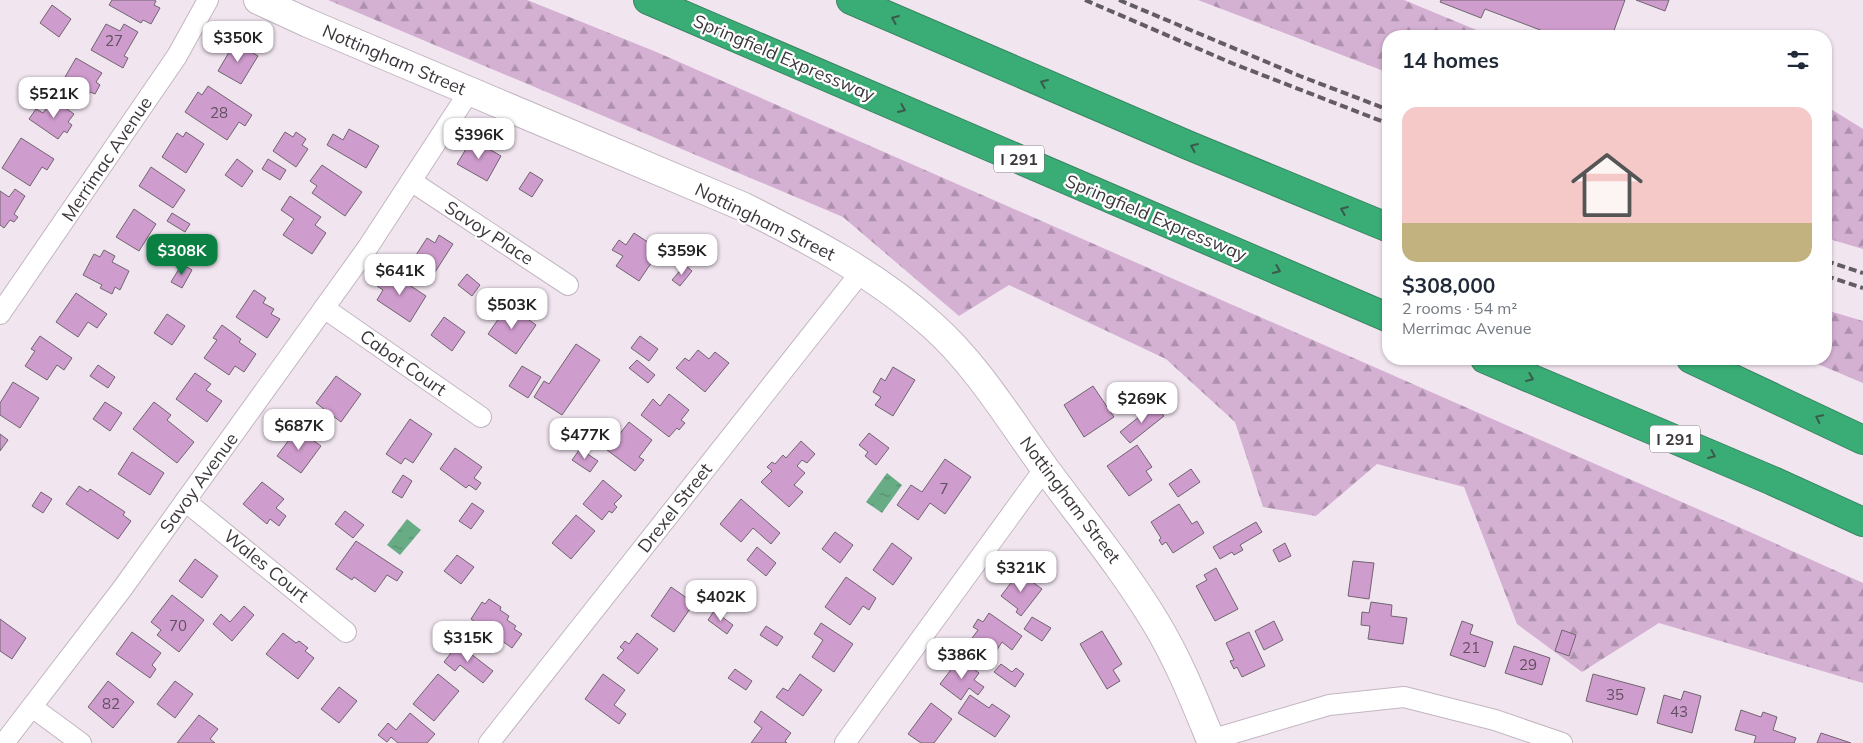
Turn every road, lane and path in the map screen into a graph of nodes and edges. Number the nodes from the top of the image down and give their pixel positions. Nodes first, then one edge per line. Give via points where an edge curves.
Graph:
1 (208, 0) edge
2 (258, 0) edge
3 (648, 0) edge
4 (851, 0) edge
5 (469, 92) junction
6 (411, 181) junction
7 (1382, 225) edge
8 (860, 272) junction
9 (568, 284) dead end
10 (324, 308) junction
11 (0, 314) edge
12 (1382, 315) edge
13 (1499, 365) edge
14 (1705, 365) edge
15 (481, 417) dead end
16 (1863, 440) edge
17 (1045, 468) junction
18 (186, 501) junction
19 (1863, 522) edge
20 (346, 632) dead end
21 (32, 707) junction
22 (1211, 741) edge
23 (4, 743) edge
24 (81, 743) edge
25 (489, 743) edge
26 (845, 743) edge
27 (1562, 743) edge

1 - 11 street, Merrimac Avenue via 177,56
2 - 5 street, Nottingham Street
3 -> 12 highway, Springfield Expressway / I 291
7 -> 4 highway
5 - 6 street, Savoy Avenue
5 - 8 street, Nottingham Street via 744,207 800,235
6 - 9 street, Savoy Place
6 - 10 street, Savoy Avenue
8 - 17 street, Nottingham Street via 933,325 974,370
8 - 25 street, Drexel Street
10 - 15 street, Cabot Court
10 - 18 street, Savoy Avenue
13 -> 19 highway, I 291
16 -> 14 highway
17 - 22 street, Nottingham Street via 1122,570 1157,624
17 - 26 street
18 - 20 street, Wales Court
18 - 21 street, Savoy Avenue
21 - 23 street, Savoy Avenue
21 - 24 street
22 - 27 street via 1329,705 1404,697 1495,720

